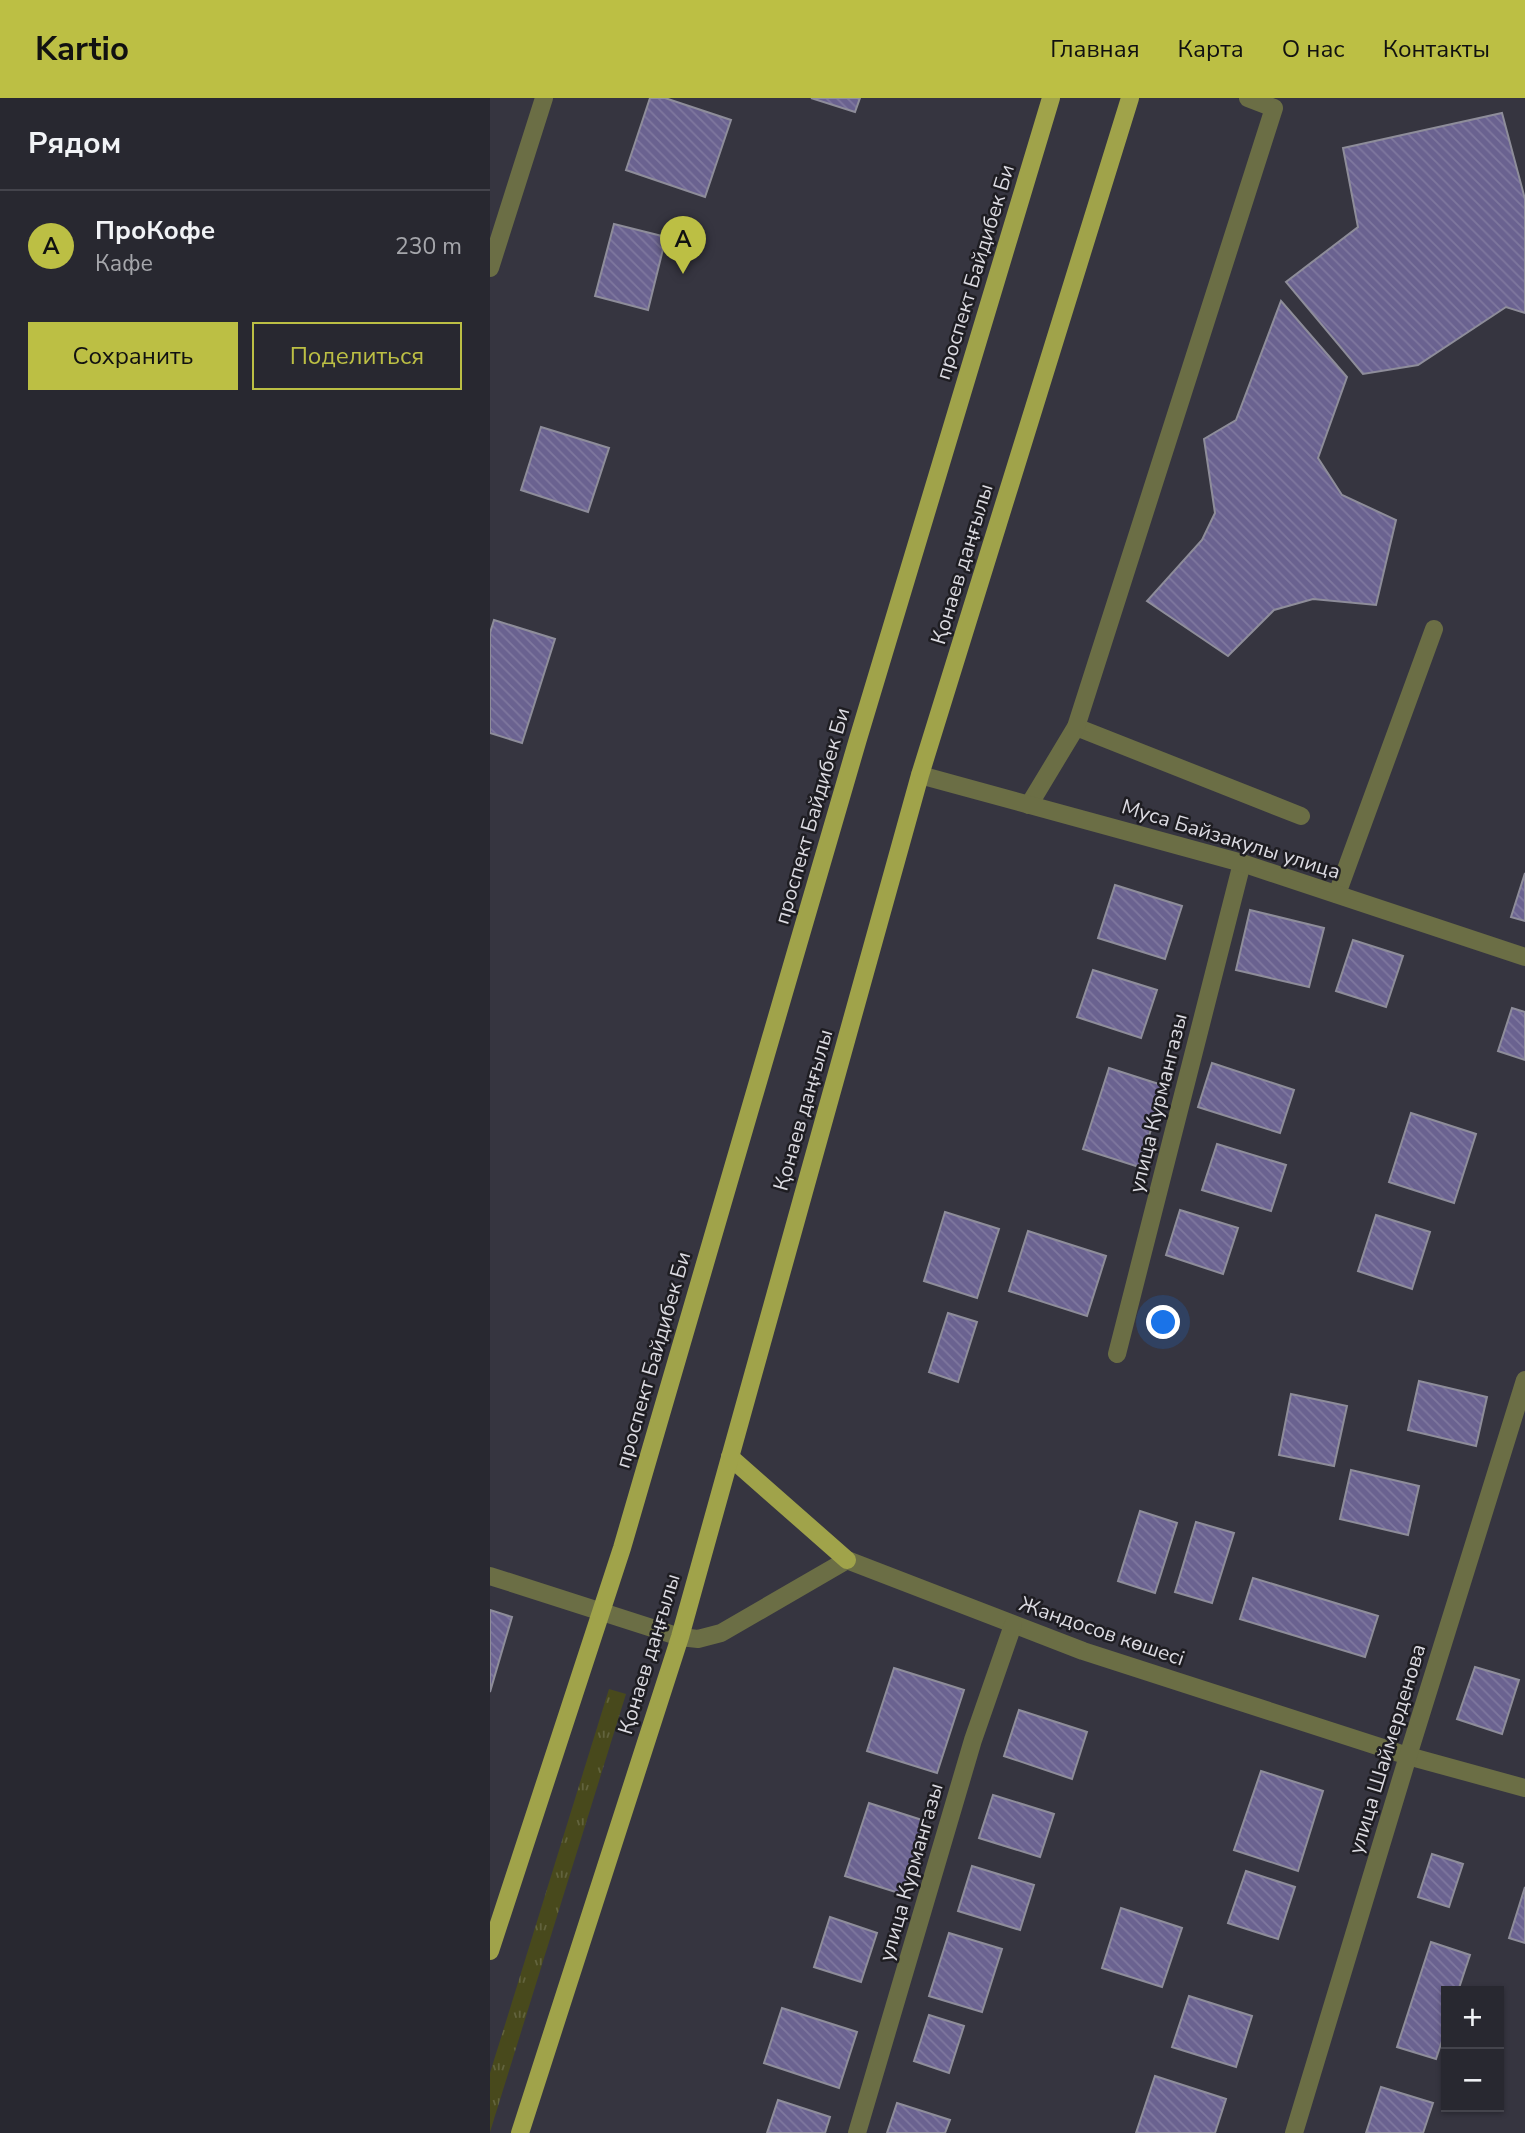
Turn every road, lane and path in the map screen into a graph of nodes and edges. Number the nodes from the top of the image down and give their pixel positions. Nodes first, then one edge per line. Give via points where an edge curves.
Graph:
1 (544, 98) edge
2 (1051, 98) edge
3 (1130, 98) edge
4 (1248, 98) edge
5 (490, 268) edge
6 (1434, 629) dead end
7 (1076, 727) junction
8 (920, 775) junction
9 (1029, 805) junction
10 (1301, 816) dead end
11 (1242, 863) junction
12 (1337, 894) junction
13 (1525, 957) edge
14 (1117, 1354) dead end
15 (1525, 1380) edge
16 (730, 1457) junction
17 (847, 1560) junction
18 (490, 1576) edge
19 (602, 1611) junction
20 (1013, 1625) junction
21 (680, 1637) junction
22 (1408, 1756) junction
23 (1525, 1788) edge
24 (490, 1951) edge
25 (520, 2133) edge
26 (857, 2133) edge
27 (1294, 2133) edge

1 - 5 street
2 - 19 main road, проспект Байдибек Би
3 - 8 main road, Қонаев даңғылы
4 - 7 street via 1274,108
6 - 12 street
7 - 9 street
7 - 10 street
8 - 9 street, Муса Байзакулы улица
8 - 16 main road, Қонаев даңғылы
9 - 11 street, Муса Байзакулы улица
11 - 12 street, Муса Байзакулы улица
11 - 14 street, улица Курмангазы
12 - 13 street, Муса Байзакулы улица
15 - 22 street, улица Шаймерденова
16 - 17 main road
16 - 21 main road, Қонаев даңғылы
17 - 20 street, Жандосов көшесі
17 - 21 street via 722,1633 698,1639
18 - 19 street
19 - 21 street
19 - 24 main road
20 - 22 street, Жандосов көшесі
20 - 26 street, улица Курмангазы via 973,1740
21 - 25 main road, Қонаев даңғылы
22 - 23 street, Жандосов көшесі
22 - 27 street, улица Шаймерденова

